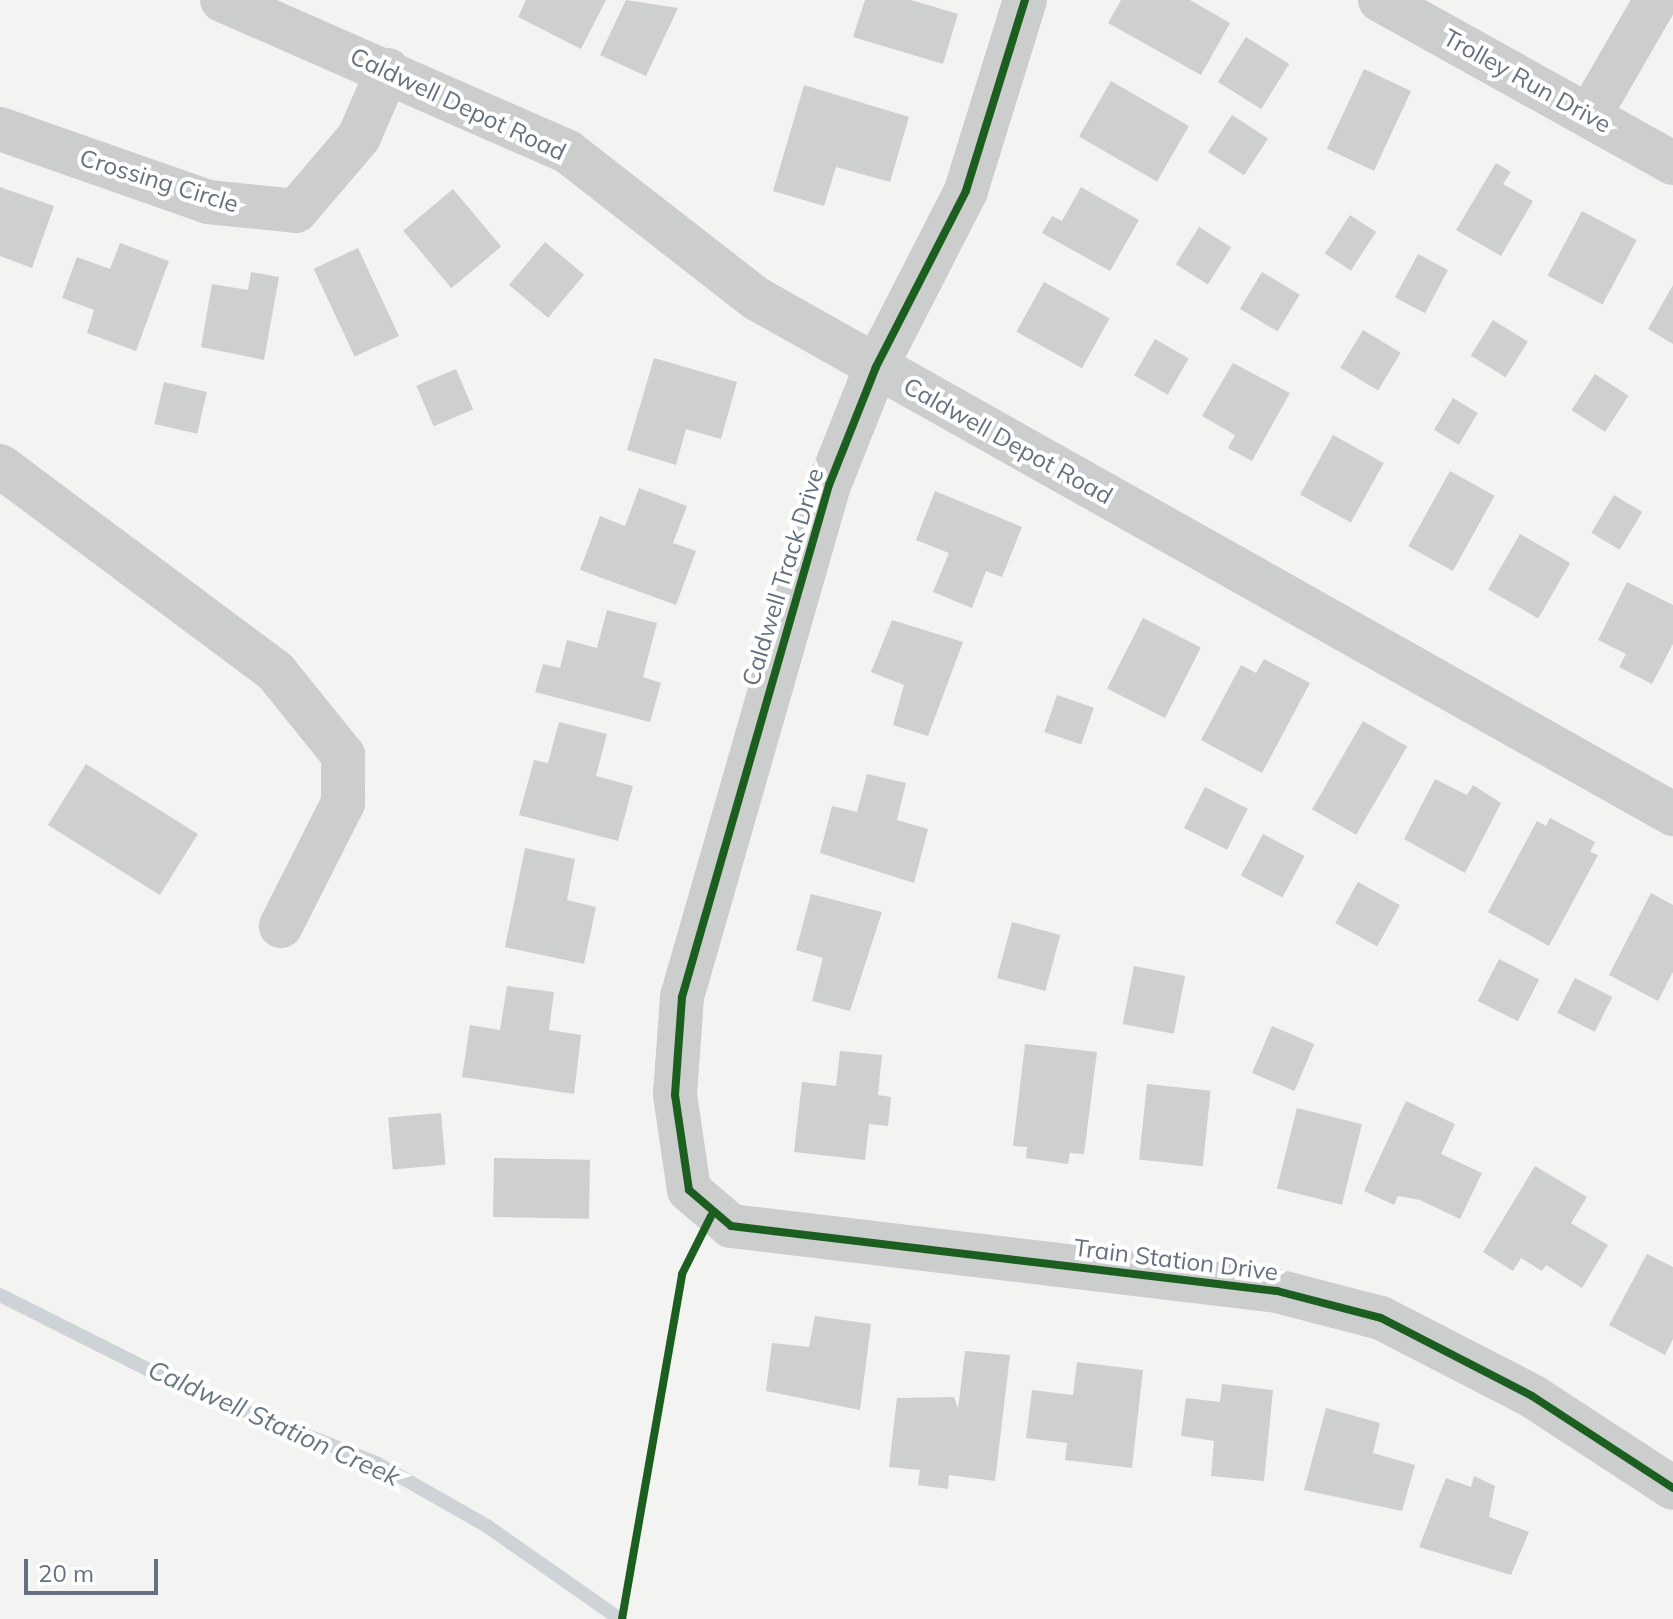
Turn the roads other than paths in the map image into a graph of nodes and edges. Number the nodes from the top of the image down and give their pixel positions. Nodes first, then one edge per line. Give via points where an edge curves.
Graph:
1 (222, 0) edge
2 (1025, 0) edge
3 (1380, 0) edge
4 (1656, 0) edge
5 (388, 70) junction
6 (1589, 116) junction
7 (0, 129) edge
8 (1673, 163) edge
9 (876, 367) junction
10 (0, 466) edge
11 (1673, 814) edge
12 (281, 926) dead end
13 (689, 1190) joint
14 (1673, 1488) edge

1 - 5 street, Caldwell Depot Road
2 - 9 street, Caldwell Track Drive via 966,191
3 - 6 street, Trolley Run Drive
4 - 6 street
5 - 7 street, Crossing Circle via 359,137 296,211 208,202
5 - 9 street, Caldwell Depot Road via 568,152 757,299
6 - 8 street, Trolley Run Drive
9 - 11 street, Caldwell Depot Road
9 - 13 street, Caldwell Track Drive via 829,485 682,997 675,1095
10 - 12 street via 276,672 343,755 343,803
13 - 14 street, Train Station Drive via 731,1226 1277,1291 1381,1318 1532,1396

